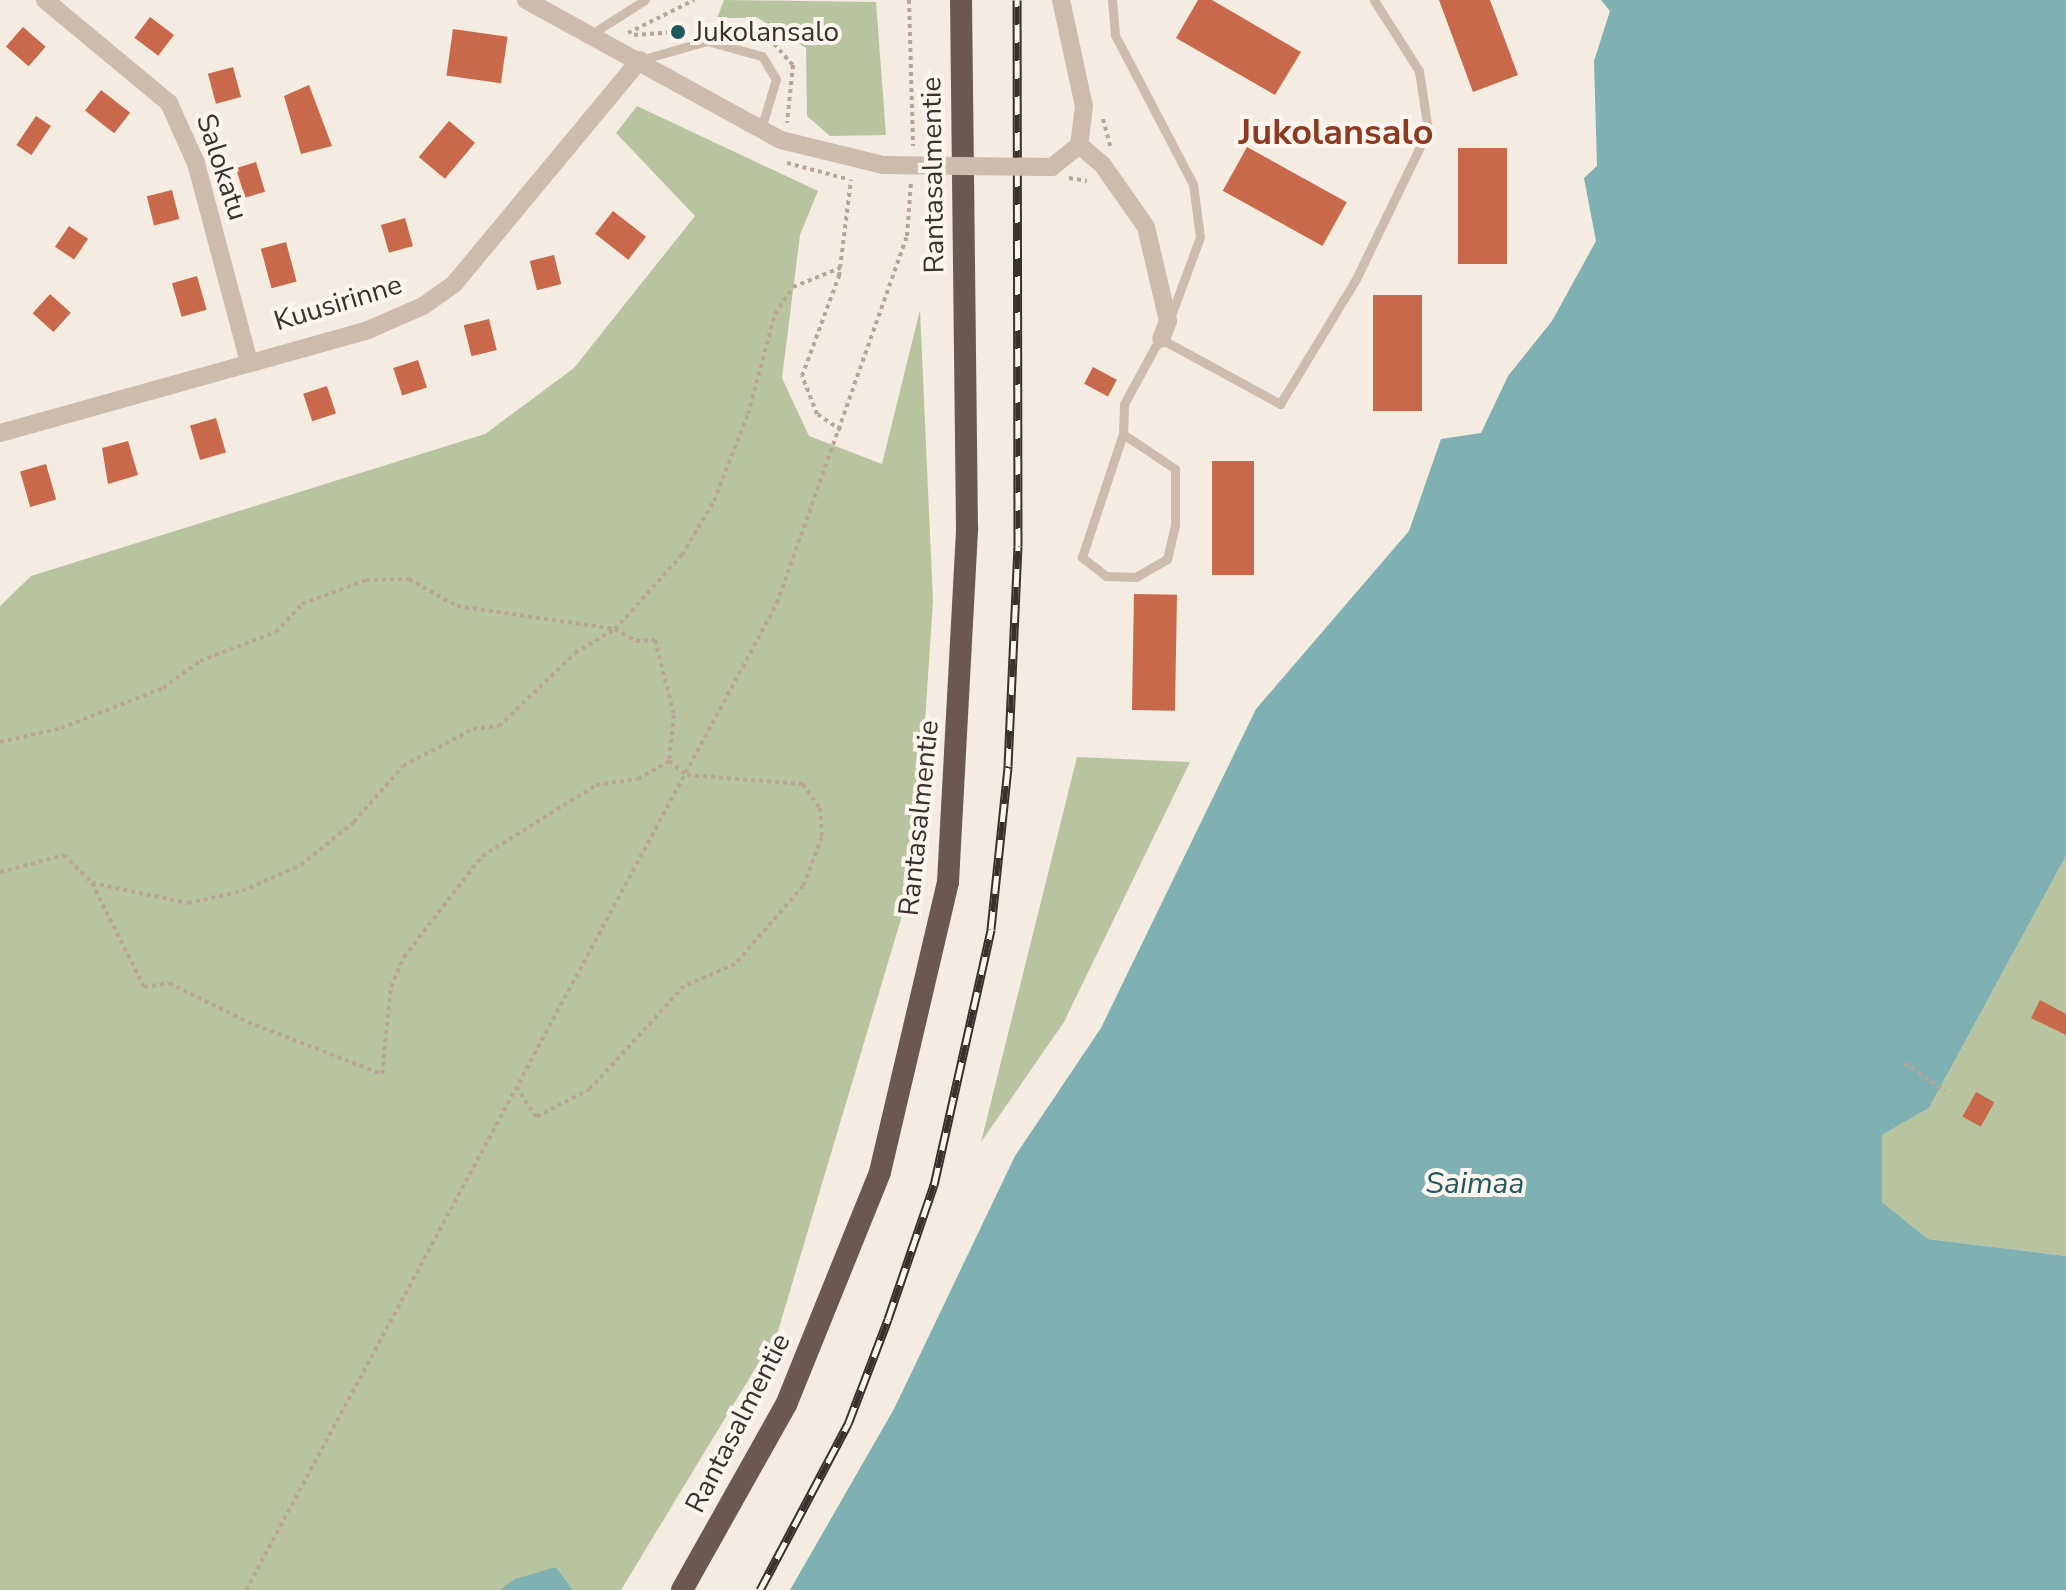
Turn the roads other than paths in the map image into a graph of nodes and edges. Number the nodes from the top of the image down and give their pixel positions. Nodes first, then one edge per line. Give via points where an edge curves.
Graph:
1 (45, 0) edge
2 (526, 0) edge
3 (645, 0) edge
4 (961, 0) edge
5 (1061, 0) edge
6 (1112, 0) edge
7 (1374, 0) edge
8 (589, 36) junction
9 (640, 60) junction
10 (761, 129) junction
11 (1079, 145) junction
12 (1168, 321) junction
13 (1161, 339) junction
14 (248, 359) junction
15 (0, 433) edge
16 (1123, 434) junction
17 (682, 1590) edge

1 - 14 street, Salokatu via 169,103 196,163
2 - 8 street
3 - 8 lane
4 - 17 highway, Rantasalmentie via 967,528 948,882 880,1172 786,1405
5 - 11 street via 1084,106
6 - 12 lane via 1115,35 1193,184 1200,237
7 - 13 lane via 1419,71 1428,130 1356,279 1280,404
8 - 9 street
9 - 10 street
9 - 10 lane via 707,41 762,56 776,79
9 - 14 street, Kuusirinne via 454,284 393,321
10 - 11 street, bridge via 809,151 883,165 1052,167
11 - 12 street via 1102,164 1146,227
12 - 13 street
13 - 16 lane via 1124,404
14 - 15 street, Kuusirinne
16 - 16 lane via 1082,557 1106,576 1136,577 1167,559 1175,525 1175,469

